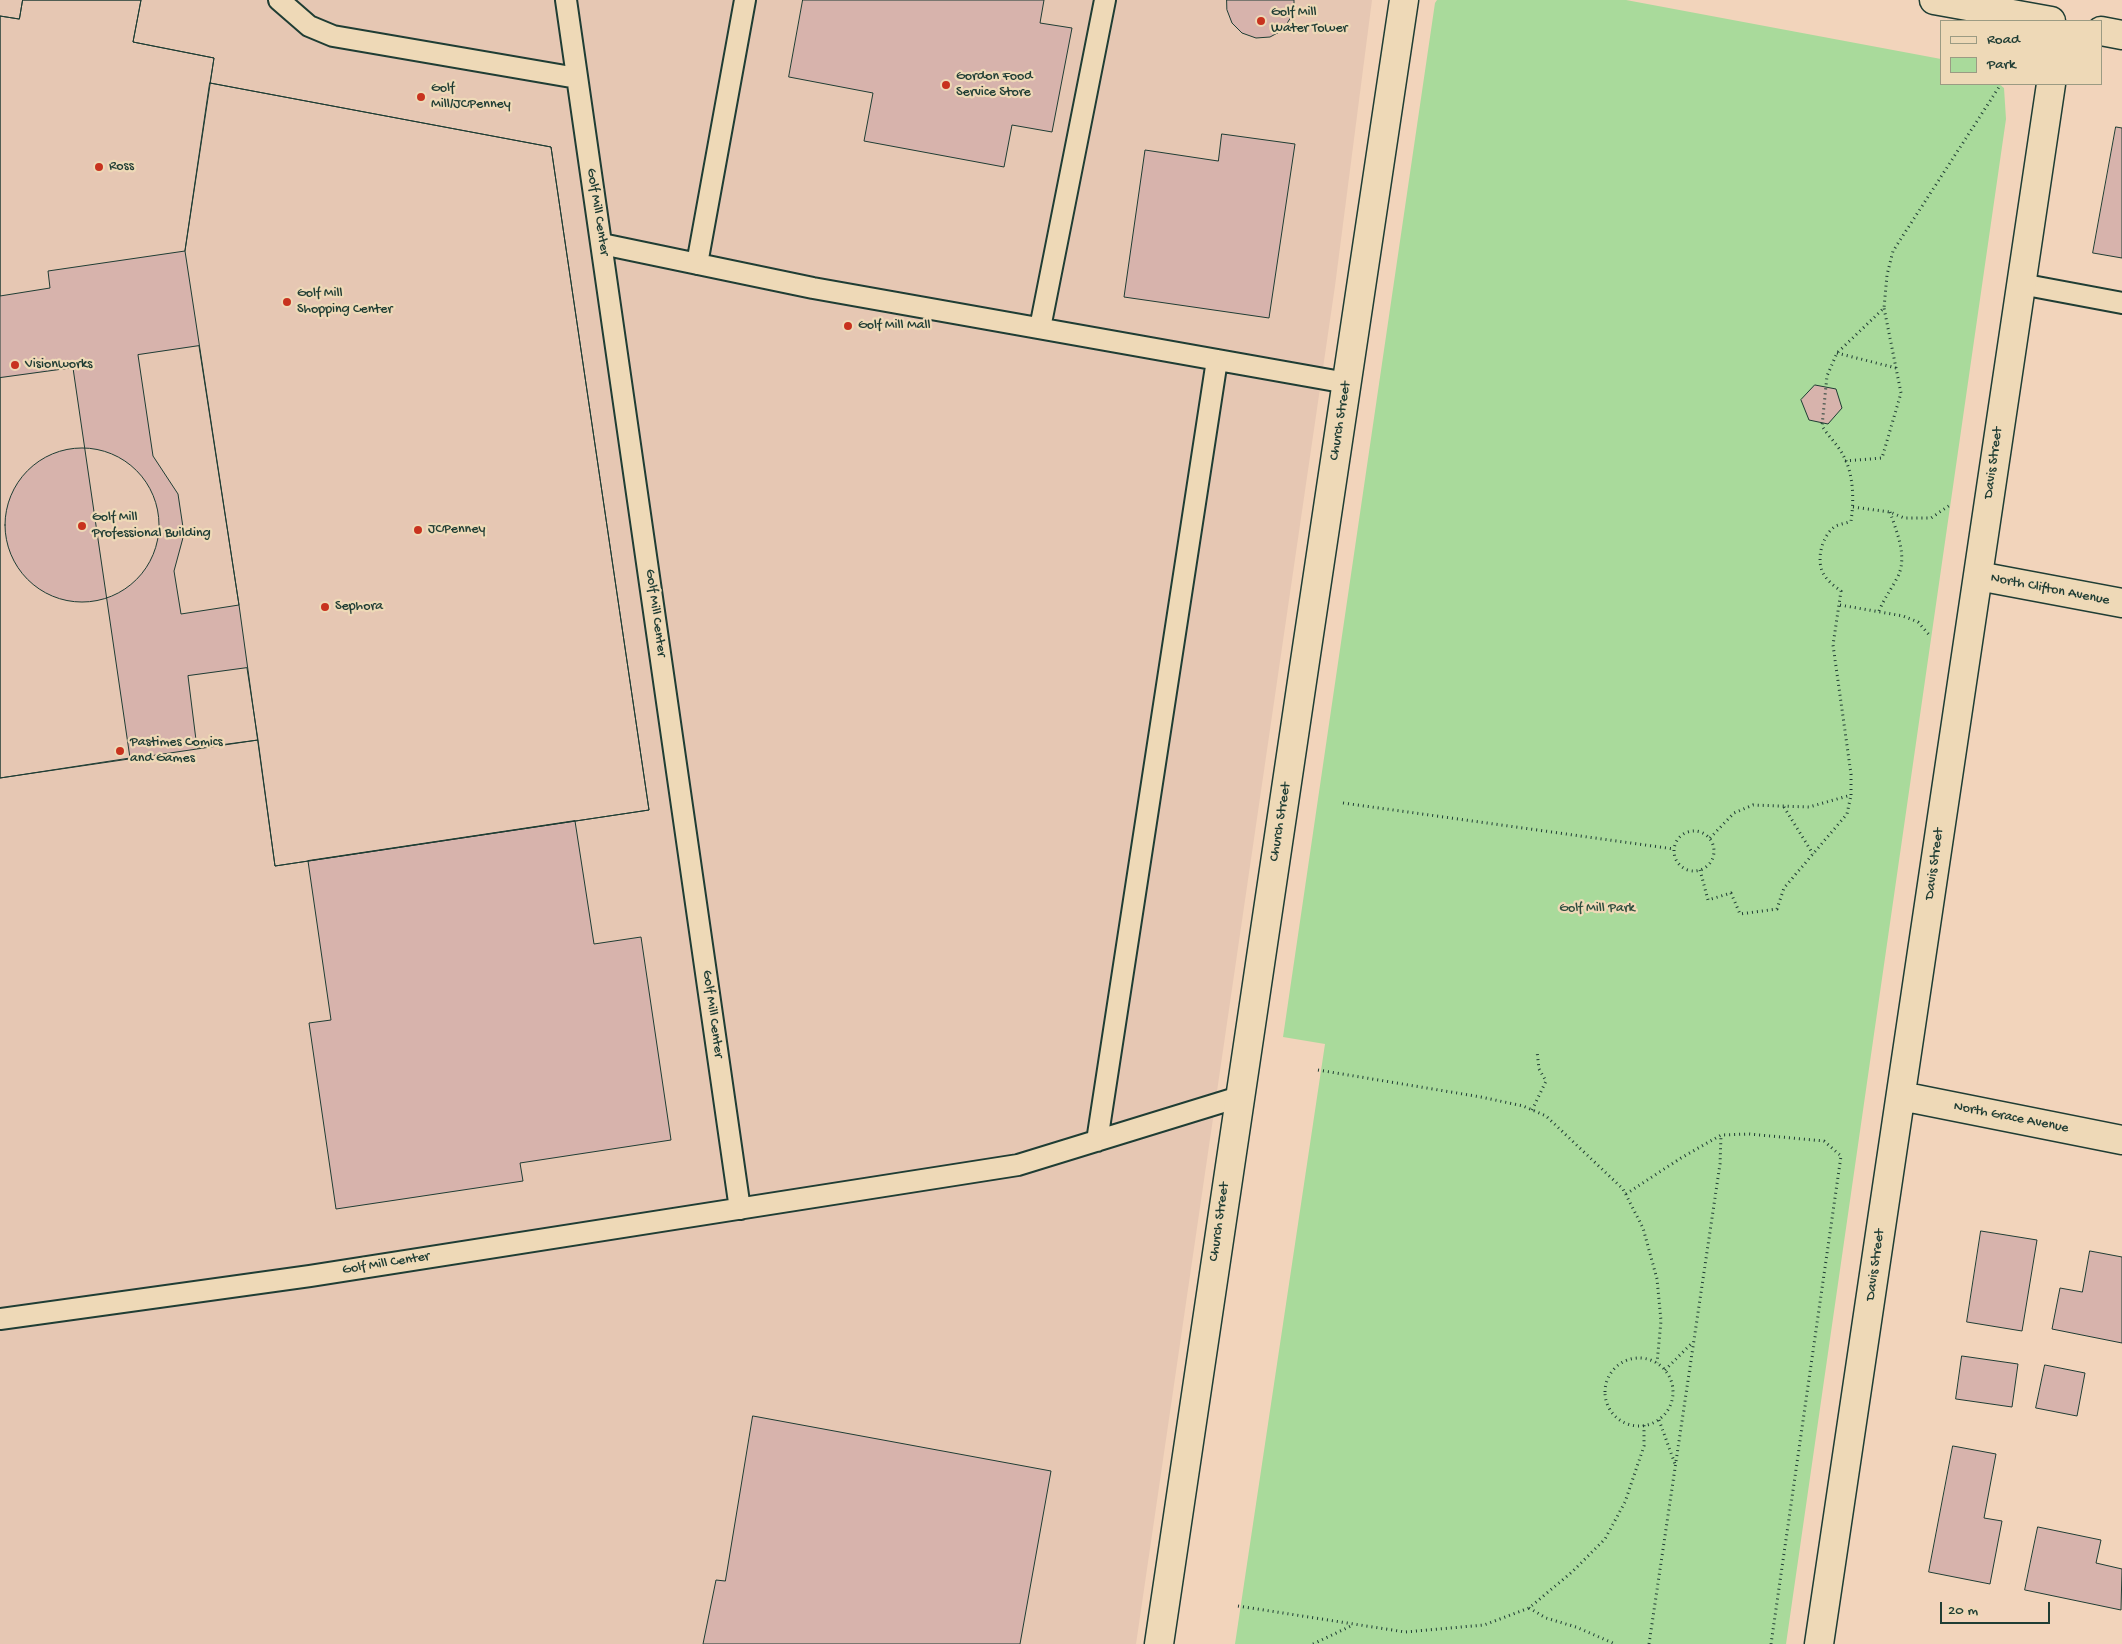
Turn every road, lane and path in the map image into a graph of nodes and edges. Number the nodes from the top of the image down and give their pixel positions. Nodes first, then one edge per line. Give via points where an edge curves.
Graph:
1 (279, 0) edge
2 (566, 0) edge
3 (745, 0) edge
4 (1104, 0) edge
5 (1404, 0) edge
6 (1934, 0) edge
7 (2045, 20) edge
8 (2102, 31) edge
9 (2122, 35) edge
10 (577, 78) junction
11 (2000, 85) edge
12 (2051, 85) edge
13 (602, 244) junction
14 (697, 264) junction
15 (2021, 284) junction
16 (2122, 303) edge
17 (1884, 308) junction
18 (1040, 328) junction
19 (1836, 353) junction
20 (1217, 360) junction
21 (1896, 368) junction
22 (1347, 383) junction
23 (1845, 461) junction
24 (1950, 505) dead end
25 (1853, 507) junction
26 (1890, 512) junction
27 (1978, 576) junction
28 (2122, 603) edge
29 (1840, 605) junction
30 (1879, 611) junction
31 (1931, 637) dead end
32 (1851, 795) junction
33 (1343, 803) dead end
34 (1784, 806) junction
35 (1710, 838) junction
36 (1674, 849) junction
37 (1813, 854) junction
38 (1700, 870) junction
39 (1537, 1051) dead end
40 (1318, 1070) dead end
41 (1901, 1096) junction
42 (1239, 1097) junction
43 (1532, 1110) junction
44 (1722, 1135) junction
45 (2122, 1140) edge
46 (1097, 1141) junction
47 (1626, 1194) junction
48 (740, 1209) junction
49 (0, 1319) edge
50 (1694, 1342) junction
51 (1657, 1363) junction
52 (1665, 1370) junction
53 (1659, 1420) junction
54 (1644, 1425) junction
55 (1676, 1465) junction
56 (1238, 1606) dead end
57 (1529, 1608) junction
58 (1354, 1624) junction
59 (1160, 1644) edge
60 (1313, 1644) edge
61 (1615, 1644) edge
62 (1648, 1644) edge
63 (1771, 1644) edge
64 (1819, 1644) edge

1 - 10 lane via 309,26 334,36
2 - 10 lane, Golf Mill Center
3 - 14 lane
4 - 18 lane
5 - 22 street, Church Street
6 - 7 street
8 - 9 street
10 - 13 lane, Golf Mill Center
11 - 17 path via 1893,252
12 - 15 street, Davis Street
13 - 14 lane
13 - 48 lane, Golf Mill Center
14 - 18 lane
15 - 16 lane
15 - 27 street, Davis Street
17 - 19 path
17 - 21 path
18 - 20 lane
19 - 21 path
19 - 23 path via 1827,376 1822,426
20 - 22 lane
20 - 46 lane
21 - 23 path via 1901,393 1882,458
22 - 42 street, Church Street
23 - 25 path
24 - 26 path via 1931,518 1904,518
25 - 26 path
25 - 29 path via 1851,521 1834,526 1823,540 1820,555 1822,571 1841,591
26 - 30 path via 1899,536 1902,561 1897,579
27 - 28 street, North Clifton Avenue
27 - 41 street, Davis Street
29 - 30 path
29 - 32 path via 1833,645 1851,774
30 - 31 path via 1918,622
32 - 34 path via 1809,807
32 - 37 path via 1847,814
33 - 36 path
34 - 35 path via 1753,805 1734,813
34 - 37 path
35 - 36 path via 1698,832 1686,833
35 - 38 path via 1714,857
36 - 38 path via 1677,862 1682,867
37 - 38 path via 1784,888 1778,909 1740,914 1731,893 1708,900
39 - 43 path via 1539,1069 1546,1081
40 - 43 path via 1481,1097
41 - 45 street, North Grace Avenue
41 - 64 street, Davis Street
42 - 46 lane
42 - 59 street, Church Street
43 - 47 path via 1546,1116
44 - 47 path
44 - 50 path
44 - 63 path via 1824,1141 1841,1156
46 - 48 lane via 1018,1165
47 - 51 path via 1643,1228 1657,1279 1662,1321
48 - 49 lane, Golf Mill Center via 300,1277
50 - 52 path
50 - 55 path
51 - 52 path
51 - 54 path via 1635,1358 1615,1368 1608,1377 1606,1400 1611,1410 1627,1424
52 - 53 path via 1671,1380 1672,1402
53 - 54 path
53 - 55 path
54 - 57 path via 1644,1446 1625,1502 1605,1539
55 - 62 path
56 - 58 path
57 - 58 path via 1484,1625 1405,1632
57 - 61 path via 1546,1618
58 - 60 path

